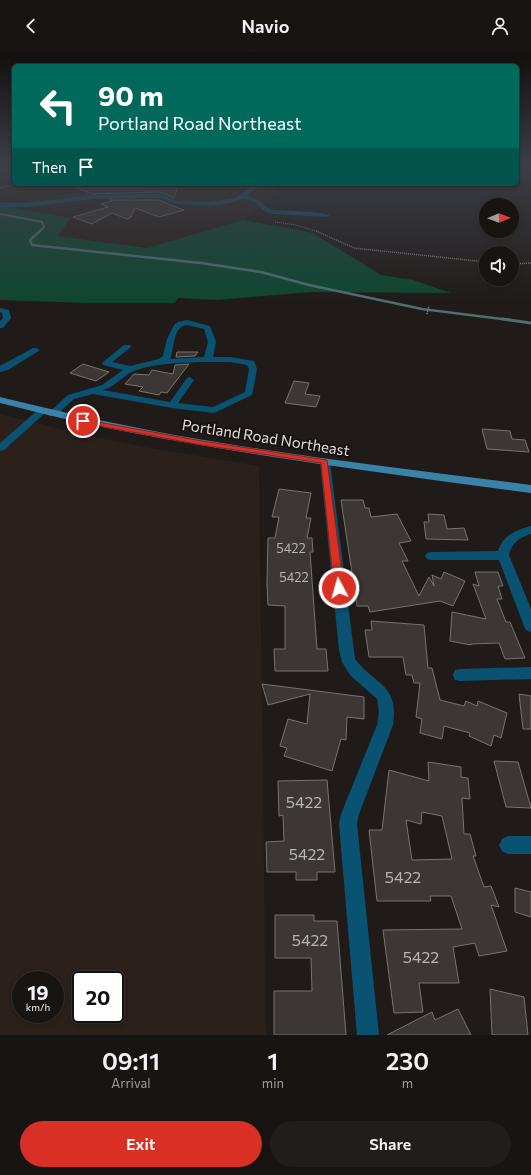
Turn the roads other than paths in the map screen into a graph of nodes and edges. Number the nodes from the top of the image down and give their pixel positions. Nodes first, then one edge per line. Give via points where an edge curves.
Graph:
1 (264, 209) edge
2 (327, 215) dead end
3 (0, 310) edge
4 (0, 326) edge
5 (127, 347) dead end
6 (36, 350) dead end
7 (208, 359) junction
8 (162, 361) junction
9 (0, 369) edge
10 (130, 369) junction
11 (190, 380) dead end
12 (93, 392) junction
13 (0, 400) edge
14 (172, 406) junction
15 (47, 413) junction
16 (0, 448) edge
17 (324, 462) junction
18 (531, 489) edge
19 (531, 530) edge
20 (503, 555) junction
21 (431, 556) dead end
22 (531, 626) edge
23 (531, 673) edge
24 (460, 675) dead end
25 (508, 845) dead end
26 (531, 845) edge
27 (368, 1035) edge

1 - 2 lane via 285,214
3 - 4 lane via 6,312 7,318
5 - 10 lane via 106,363
6 - 9 lane
7 - 8 lane via 199,362
7 - 8 lane via 212,342 207,328 195,323 186,323 178,324 173,331 168,357
7 - 14 lane via 251,363 253,369 249,393 214,410
8 - 10 lane
10 - 12 lane via 105,387
11 - 14 lane
12 - 14 lane
12 - 15 lane via 70,397
13 - 15 main road, Portland Road Northeast
15 - 16 lane
15 - 17 main road, Portland Road Northeast via 188,440
17 - 18 main road, Portland Road Northeast
17 - 27 lane via 349,662 386,700 388,712 348,824
19 - 20 lane via 508,540
20 - 21 lane
20 - 22 lane
23 - 24 lane
25 - 26 lane

